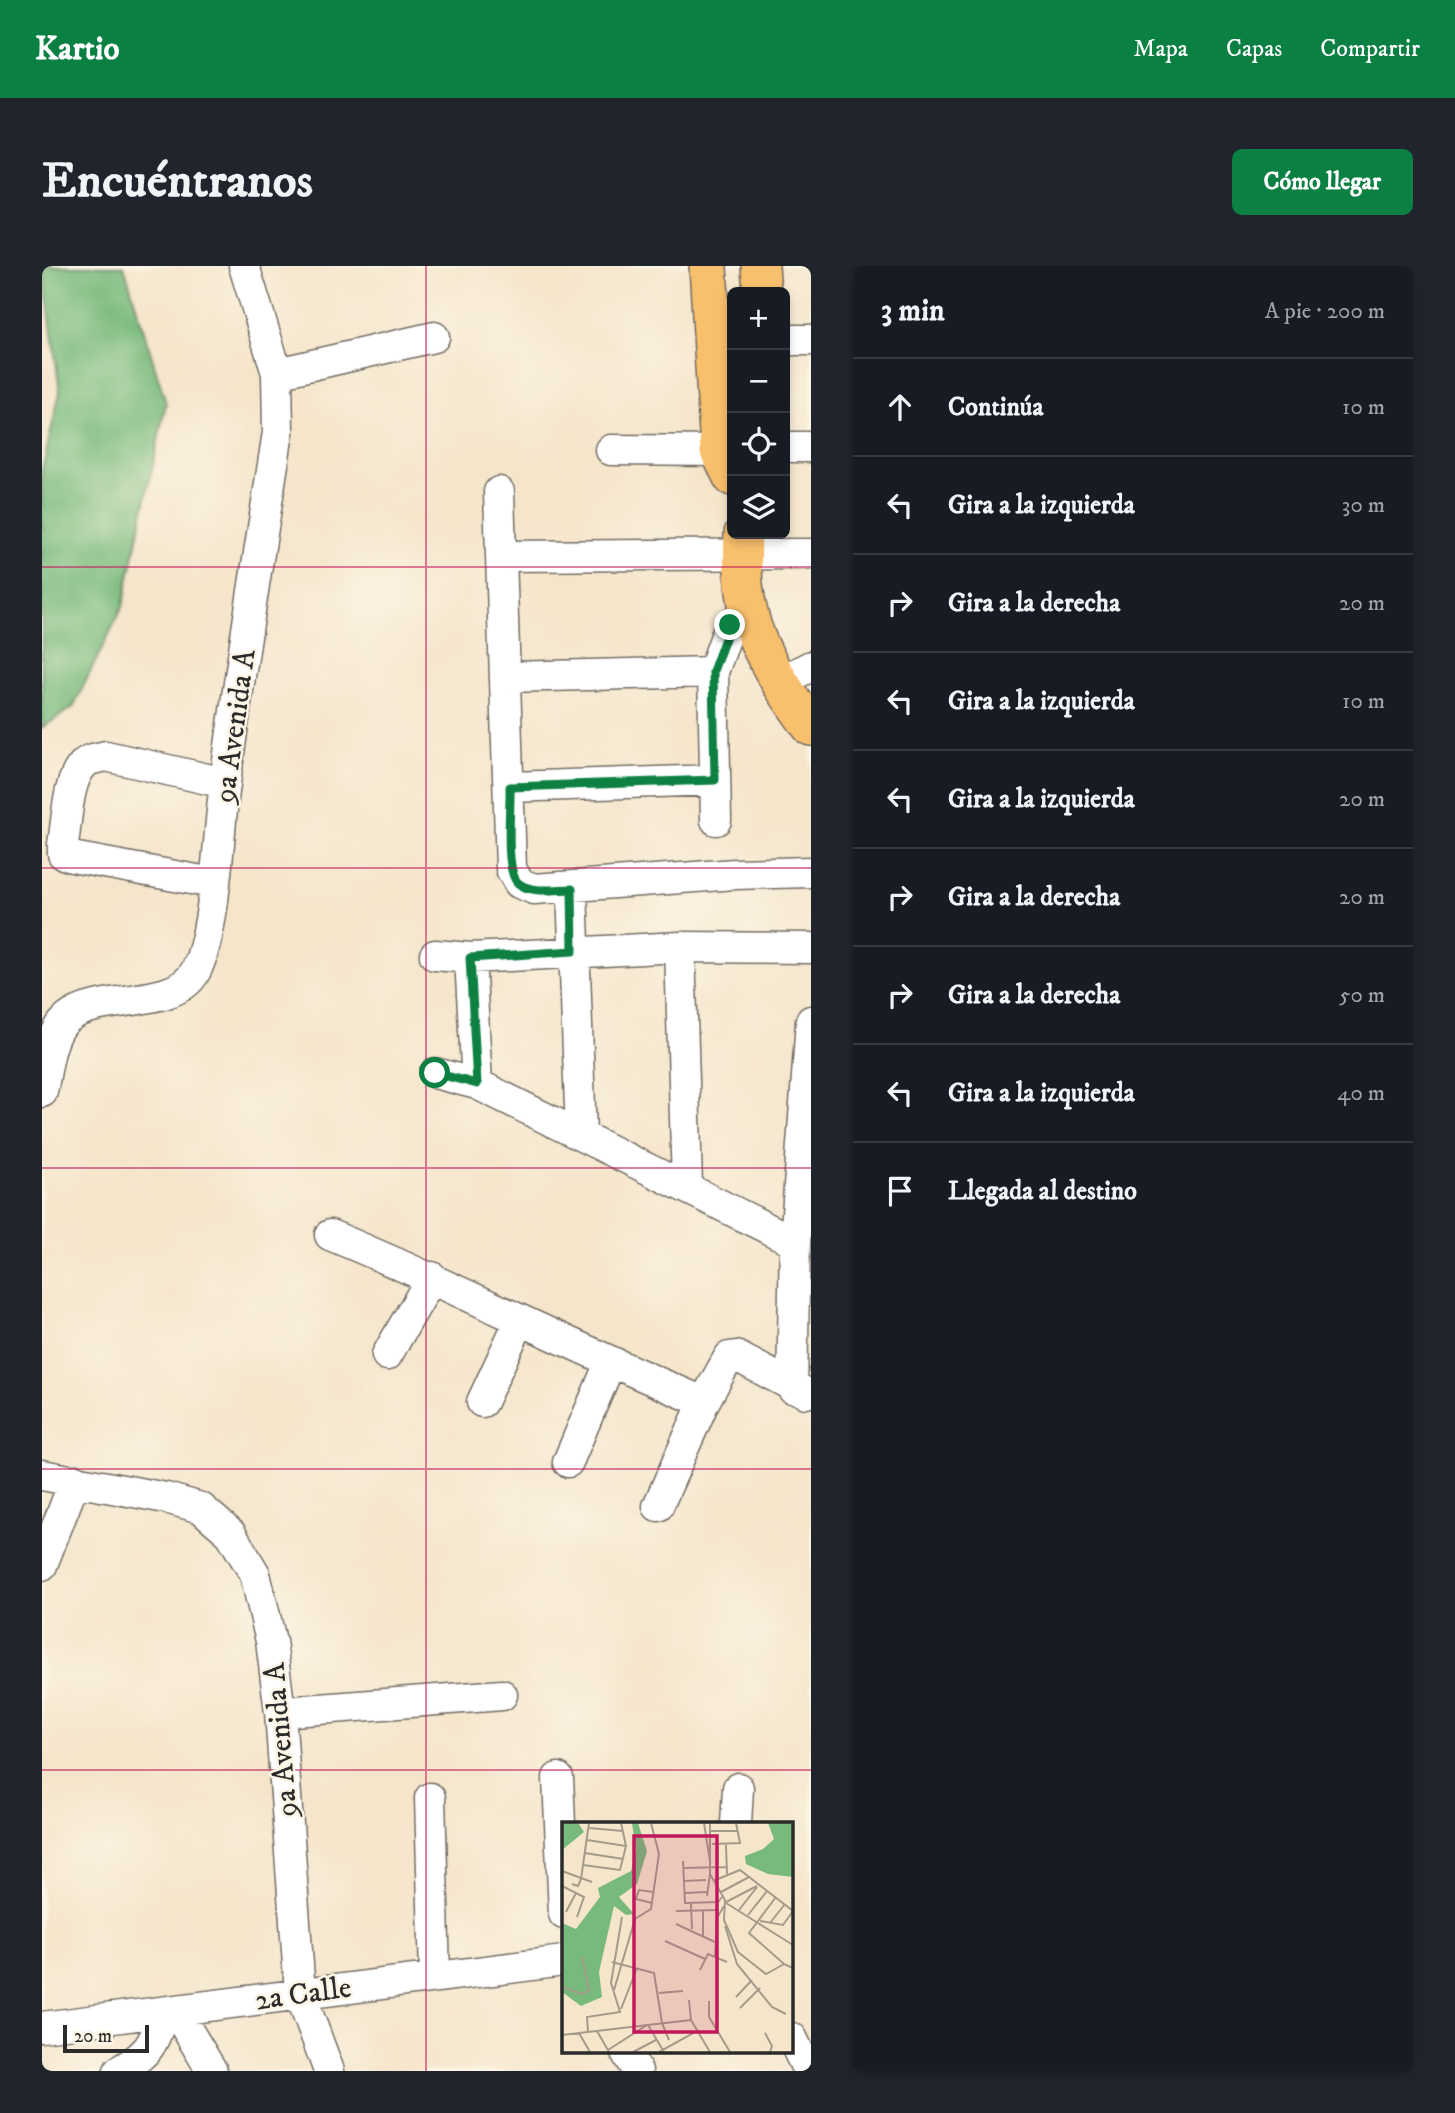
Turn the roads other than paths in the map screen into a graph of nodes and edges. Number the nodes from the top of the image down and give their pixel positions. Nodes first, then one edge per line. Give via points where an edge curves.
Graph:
1 (244, 266) edge
2 (708, 266) edge
3 (760, 266) edge
4 (762, 287) edge
5 (434, 337) dead end
6 (790, 340) edge
7 (811, 340) edge
8 (277, 373) junction
9 (790, 447) edge
10 (811, 447) edge
11 (611, 450) dead end
12 (726, 463) edge
13 (499, 492) dead end
14 (742, 544) edge
15 (811, 554) edge
16 (503, 556) junction
17 (747, 614) junction
18 (811, 666) edge
19 (713, 671) junction
20 (506, 677) junction
21 (779, 682) junction
22 (811, 727) edge
23 (715, 780) junction
24 (225, 783) junction
25 (510, 787) junction
26 (716, 820) dead end
27 (811, 872) edge
28 (213, 883) junction
29 (572, 889) junction
30 (680, 947) junction
31 (811, 948) edge
32 (573, 951) junction
33 (435, 956) dead end
34 (470, 958) junction
35 (811, 1021) edge
36 (435, 1073) dead end
37 (477, 1084) junction
38 (42, 1092) edge
39 (581, 1135) junction
40 (687, 1186) junction
41 (330, 1235) dead end
42 (795, 1242) junction
43 (432, 1277) junction
44 (520, 1320) junction
45 (387, 1354) dead end
46 (610, 1363) junction
47 (801, 1392) edge
48 (482, 1402) dead end
49 (704, 1402) junction
50 (568, 1462) dead end
51 (42, 1475) edge
52 (75, 1480) junction
53 (658, 1506) dead end
54 (42, 1565) edge
55 (502, 1695) dead end
56 (280, 1712) junction
57 (558, 1778) dead end
58 (738, 1788) dead end
59 (430, 1798) dead end
60 (736, 1822) edge
61 (562, 1869) edge
62 (562, 1961) edge
63 (435, 1976) junction
64 (300, 1993) junction
65 (169, 2012) junction
66 (42, 2027) edge
67 (794, 2042) edge
68 (119, 2071) edge
69 (212, 2071) edge
70 (330, 2071) edge
71 (808, 2071) edge

1 - 8 street, 9a Avenida A
2 - 12 main road
3 - 4 main road
5 - 8 street
6 - 7 street
8 - 24 street, 9a Avenida A via 278,432
9 - 10 street
11 - 12 street
13 - 16 street
14 - 15 street
14 - 16 street
14 - 17 main road
16 - 20 street
17 - 19 street via 730,625
17 - 21 main road
18 - 21 street
19 - 20 street
19 - 23 street
20 - 25 street
21 - 22 main road
23 - 25 street
23 - 26 street
24 - 28 street, 9a Avenida A
24 - 28 street via 106,756 92,759 83,764 73,784 63,844 63,854 72,857
25 - 29 street via 511,869 519,883 534,889
27 - 29 street
28 - 38 street, 9a Avenida A via 206,940 195,974 176,989 83,1010 67,1018 56,1035
29 - 32 street
30 - 31 street
30 - 32 street
30 - 40 street
32 - 34 street
32 - 39 street
33 - 34 street
34 - 37 street
35 - 42 street
36 - 37 street
37 - 39 street
39 - 40 street
40 - 42 street
41 - 43 street
42 - 47 street
43 - 44 street
43 - 45 street
44 - 46 street
44 - 48 street
46 - 49 street
46 - 50 street
47 - 49 street via 732,1356
49 - 53 street
51 - 52 street
52 - 54 street
52 - 56 street, 9a Avenida A via 201,1508 231,1534 255,1574 271,1641
55 - 56 street
56 - 64 street, 9a Avenida A
57 - 61 street
58 - 60 street
59 - 63 street
62 - 63 street, 2a Calle
63 - 64 street, 2a Calle
64 - 65 street, 2a Calle
64 - 70 street, 9a Avenida A
65 - 66 street, 2a Calle
65 - 68 street via 155,2042
65 - 69 street
67 - 71 street

